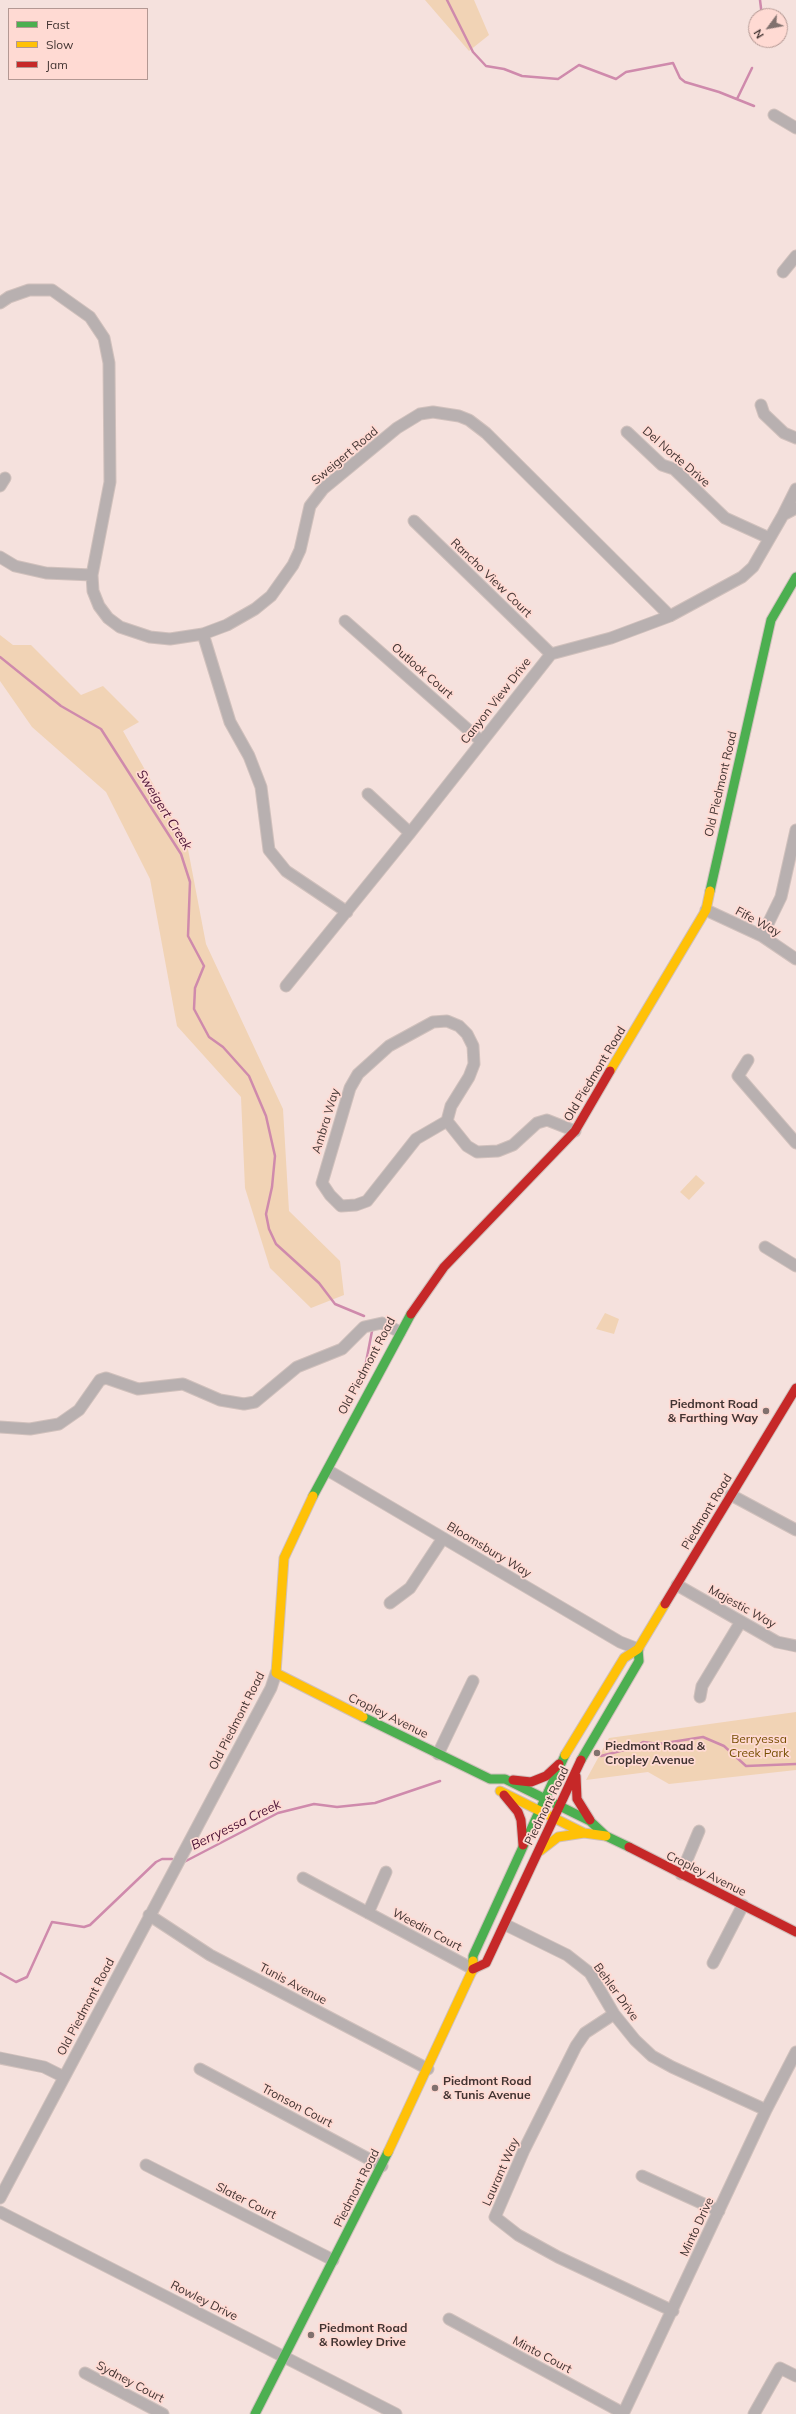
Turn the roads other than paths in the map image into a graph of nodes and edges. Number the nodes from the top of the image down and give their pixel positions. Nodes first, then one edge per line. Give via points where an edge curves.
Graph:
1 (774, 115) dead end
2 (796, 128) edge
3 (796, 256) edge
4 (783, 272) dead end
5 (0, 303) edge
6 (761, 405) dead end
7 (627, 432) dead end
8 (796, 438) edge
9 (796, 489) edge
10 (796, 508) edge
11 (783, 515) junction
12 (414, 521) dead end
13 (769, 538) junction
14 (0, 557) edge
15 (92, 575) junction
16 (796, 577) edge
17 (670, 616) junction
18 (345, 621) dead end
19 (203, 634) junction
20 (551, 654) junction
21 (481, 741) junction
22 (368, 794) dead end
23 (796, 830) edge
24 (410, 833) junction
25 (706, 910) junction
26 (347, 912) junction
27 (762, 936) junction
28 (796, 959) edge
29 (286, 986) dead end
30 (748, 1060) dead end
31 (447, 1121) junction
32 (575, 1131) junction
33 (794, 1136) edge
34 (765, 1247) dead end
35 (796, 1266) edge
36 (400, 1332) junction
37 (796, 1388) edge
38 (792, 1404) edge
39 (0, 1427) edge
40 (329, 1471) junction
41 (731, 1495) junction
42 (796, 1530) edge
43 (443, 1538) junction
44 (677, 1585) junction
45 (390, 1603) dead end
46 (740, 1623) junction
47 (796, 1646) edge
48 (638, 1649) junction
49 (276, 1674) junction
50 (473, 1681) dead end
51 (700, 1697) dead end
52 (438, 1754) junction
53 (562, 1761) junction
54 (577, 1770) junction
55 (490, 1779) junction
56 (505, 1779) junction
57 (500, 1791) junction
58 (545, 1799) junction
59 (559, 1806) junction
60 (540, 1811) junction
61 (554, 1818) junction
62 (590, 1821) junction
63 (699, 1831) dead end
64 (584, 1833) junction
65 (606, 1836) junction
66 (523, 1849) junction
67 (537, 1852) junction
68 (386, 1872) dead end
69 (680, 1874) junction
70 (303, 1878) dead end
71 (743, 1905) junction
72 (368, 1913) junction
73 (149, 1915) junction
74 (506, 1925) junction
75 (796, 1932) edge
76 (713, 1963) dead end
77 (473, 1970) junction
78 (614, 2014) junction
79 (796, 2052) edge
80 (0, 2058) edge
81 (200, 2069) dead end
82 (428, 2069) junction
83 (64, 2076) junction
84 (766, 2110) junction
85 (146, 2165) dead end
86 (382, 2166) junction
87 (642, 2176) dead end
88 (0, 2198) edge
89 (719, 2211) junction
90 (0, 2212) edge
91 (333, 2260) junction
92 (673, 2312) junction
93 (449, 2319) dead end
94 (284, 2356) junction
95 (85, 2373) dead end
96 (796, 2376) edge
97 (163, 2414) edge
98 (255, 2414) edge
99 (396, 2414) edge
100 (623, 2414) edge
101 (754, 2414) edge

1 - 2 street
3 - 4 street
5 - 15 street, Sweigert Road via 29,290 52,290 90,317 104,338 109,363 110,482
6 - 8 street via 764,414 784,433
7 - 13 street, Del Norte Drive via 662,465 674,469 725,518
9 - 11 street
10 - 11 street
11 - 13 street
12 - 20 street, Rancho View Court
13 - 17 street via 753,567 742,577
14 - 15 street via 15,566 46,573
15 - 19 street, Sweigert Road via 93,591 99,606 108,618 120,627 150,637 170,639
16 - 25 street, Old Piedmont Road via 771,620
17 - 19 street, Sweigert Road via 486,433 459,416 433,412 420,414 397,428 323,489 310,506 300,550 293,565 271,596 255,609 227,625
17 - 20 street via 611,638
18 - 21 street, Outlook Court
19 - 26 street via 230,722 261,787 269,850 286,871
20 - 21 street, Canyon View Drive
21 - 24 street, Canyon View Drive
22 - 24 street
23 - 27 street via 781,897
24 - 26 street, Canyon View Drive
25 - 27 street, Fife Way
25 - 32 street, Old Piedmont Road
26 - 29 street, Canyon View Drive
27 - 28 street, Fife Way
30 - 33 street via 738,1076
31 - 31 street, Ambra Way via 416,1139 367,1201 356,1206 341,1206 322,1183 350,1088 358,1074 389,1046 434,1022 447,1021 459,1026 473,1046 474,1064 451,1106
31 - 32 street via 466,1146 477,1152 498,1151 513,1145 538,1123 547,1120
32 - 36 street, Old Piedmont Road via 444,1267
34 - 35 street
36 - 39 street via 382,1322 364,1327 342,1350 297,1367 255,1402 244,1404 220,1400 183,1384 138,1389 106,1378 100,1380 78,1410 59,1424 30,1429
36 - 40 street, Old Piedmont Road
37 - 38 street, Piedmont Road
38 - 41 street, Piedmont Road
40 - 43 street, Bloomsbury Way
40 - 49 street, Old Piedmont Road via 299,1523 284,1558
41 - 42 street
41 - 44 street, Piedmont Road
43 - 45 street via 410,1588
43 - 48 street, Bloomsbury Way via 620,1642
44 - 46 street, Majestic Way
44 - 48 street, Piedmont Road
46 - 47 street, Majestic Way via 777,1642
46 - 51 street via 702,1686
48 - 53 street, Piedmont Road via 624,1658
48 - 54 street, Piedmont Road via 639,1660
49 - 52 street, Cropley Avenue
49 - 73 street, Old Piedmont Road via 271,1688
50 - 52 street
52 - 55 street, Cropley Avenue
53 - 56 street via 546,1776 531,1782
53 - 58 street, Piedmont Road
54 - 59 street, Piedmont Road
54 - 62 street via 575,1792
55 - 56 street, Cropley Avenue
55 - 57 street, Cropley Avenue
56 - 58 street, Cropley Avenue
57 - 60 street, Cropley Avenue
57 - 66 street via 519,1816 523,1828
58 - 59 street, Cropley Avenue
58 - 60 street, Piedmont Road
59 - 61 street, Piedmont Road
59 - 62 street, Cropley Avenue
60 - 61 street, Cropley Avenue
60 - 66 street, Piedmont Road
61 - 64 street, Cropley Avenue
61 - 67 street, Piedmont Road
62 - 65 street, Cropley Avenue
63 - 69 street
64 - 65 street, Cropley Avenue
64 - 67 street via 558,1837
65 - 69 street, Cropley Avenue
66 - 77 street, Piedmont Road via 473,1956
67 - 74 street, Piedmont Road
68 - 72 street
69 - 71 street, Cropley Avenue
70 - 72 street, Weedin Court
71 - 75 street, Cropley Avenue
71 - 76 street
72 - 77 street, Weedin Court
73 - 82 street, Tunis Avenue via 210,1955
73 - 83 street, Old Piedmont Road
74 - 77 street, Piedmont Road via 486,1963
74 - 78 street, Behler Drive via 567,1955 590,1973
77 - 82 street, Piedmont Road
78 - 84 street, Behler Drive via 652,2056
78 - 92 street, Laurant Way via 585,2033 576,2046 524,2150 496,2218 518,2235 558,2257
79 - 84 street, Minto Drive
80 - 83 street via 44,2067
81 - 86 street, Tronson Court
82 - 86 street, Piedmont Road
83 - 88 street, Old Piedmont Road
84 - 89 street, Minto Drive
85 - 91 street, Slater Court
86 - 91 street, Piedmont Road
87 - 89 street
89 - 92 street, Minto Drive
90 - 94 street, Rowley Drive
91 - 94 street, Piedmont Road
92 - 100 street, Minto Drive
93 - 100 street, Minto Court
94 - 98 street, Piedmont Road
94 - 99 street, Rowley Drive
95 - 97 street, Sydney Court
96 - 101 street via 780,2368

